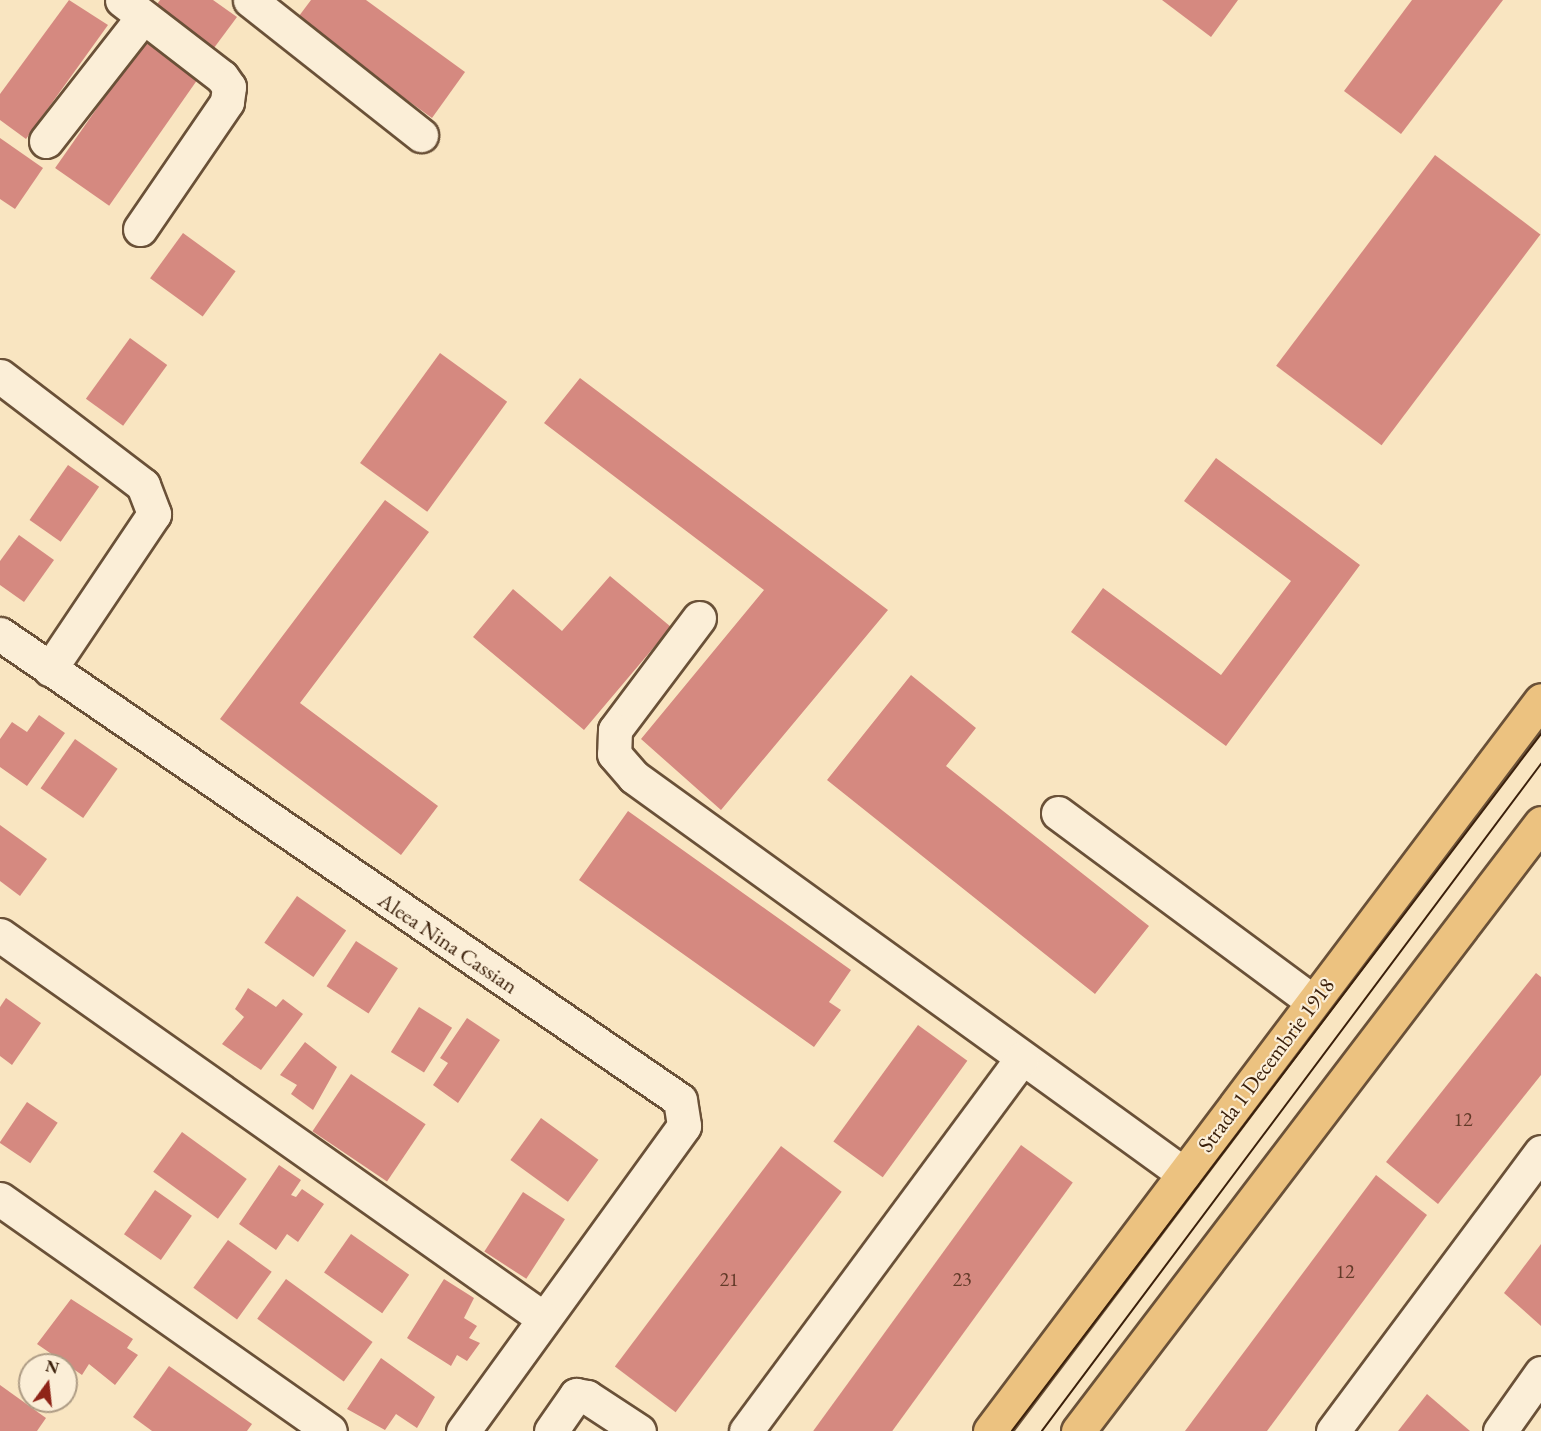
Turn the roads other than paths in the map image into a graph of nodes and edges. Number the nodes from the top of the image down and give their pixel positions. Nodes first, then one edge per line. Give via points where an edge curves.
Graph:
1 (250, 0) edge
2 (133, 9) edge
3 (421, 135) dead end
4 (46, 141) dead end
5 (140, 229) dead end
6 (0, 376) edge
7 (699, 618) dead end
8 (0, 634) edge
9 (50, 669) junction
10 (1541, 700) edge
11 (1058, 813) dead end
12 (1541, 823) edge
13 (0, 935) edge
14 (1313, 1002) junction
15 (1022, 1058) junction
16 (1541, 1152) edge
17 (1184, 1174) junction
18 (0, 1199) edge
19 (543, 1318) junction
20 (1541, 1373) edge
21 (330, 1431) edge
22 (463, 1431) edge
23 (551, 1431) edge
24 (639, 1431) edge
25 (746, 1431) edge
26 (990, 1431) edge
27 (1078, 1431) edge
28 (1333, 1431) edge
29 (1500, 1431) edge

1 - 3 street
2 - 4 street
2 - 5 street via 222,77 229,87 227,102
6 - 9 street via 143,485 154,514
7 - 15 street via 615,730 614,754 634,777
8 - 9 street, Aleea Nina Cassian
9 - 19 street, Aleea Nina Cassian via 680,1100 684,1126
10 - 14 main road, Strada 1 Decembrie 1918
11 - 14 street
12 - 27 main road
13 - 19 street
14 - 17 main road, Strada 1 Decembrie 1918
15 - 17 street
15 - 25 street
16 - 28 street
17 - 26 main road, Strada 1 Decembrie 1918
18 - 21 street
19 - 22 street, Aleea Nina Cassian
20 - 29 street
23 - 24 street via 576,1395 587,1397

